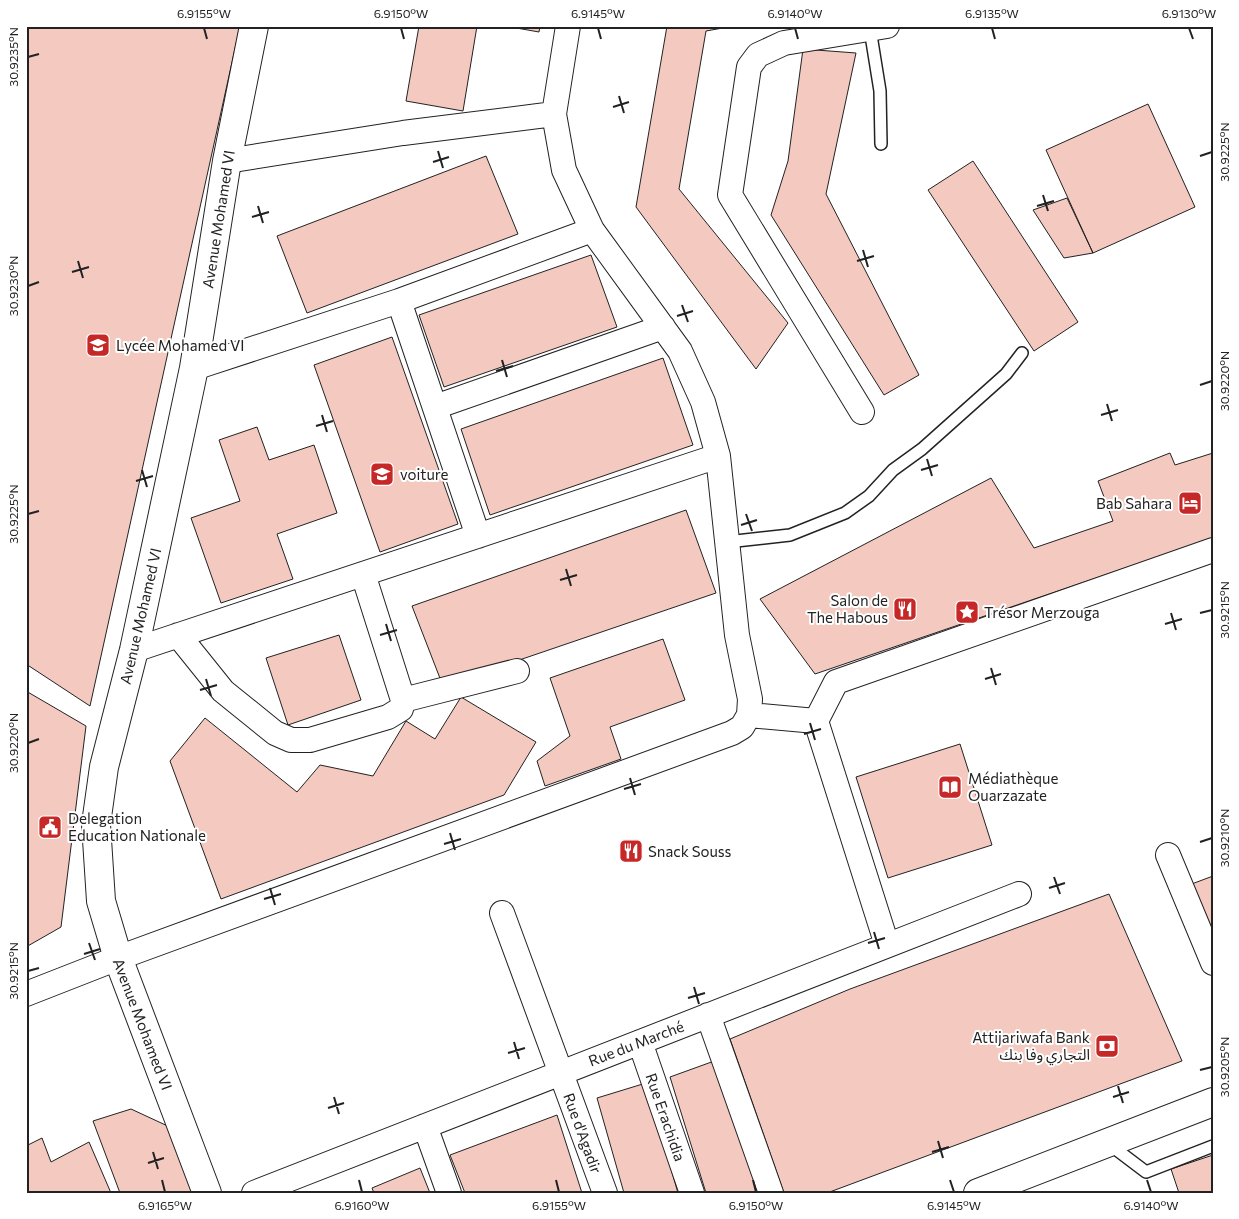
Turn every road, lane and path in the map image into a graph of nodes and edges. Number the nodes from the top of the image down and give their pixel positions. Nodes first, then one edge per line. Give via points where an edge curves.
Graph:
1 (254, 26) edge
2 (568, 26) edge
3 (878, 28) edge
4 (554, 114) junction
5 (881, 144) dead end
6 (227, 161) junction
7 (592, 230) junction
8 (399, 301) junction
9 (663, 327) junction
10 (1022, 353) dead end
11 (194, 368) junction
12 (435, 407) junction
13 (862, 412) dead end
14 (718, 456) junction
15 (478, 536) junction
16 (727, 542) junction
17 (1213, 550) edge
18 (363, 574) junction
19 (178, 635) junction
20 (134, 650) junction
21 (517, 671) dead end
22 (403, 700) junction
23 (749, 715) junction
24 (816, 721) junction
25 (1168, 855) dead end
26 (1019, 894) dead end
27 (502, 913) dead end
28 (887, 945) junction
29 (118, 958) junction
30 (1213, 963) edge
31 (26, 994) edge
32 (708, 1015) junction
33 (640, 1042) junction
34 (561, 1072) junction
35 (1213, 1102) edge
36 (425, 1126) junction
37 (1107, 1143) junction
38 (1213, 1146) edge
39 (207, 1193) edge
40 (254, 1193) edge
41 (449, 1193) edge
42 (605, 1193) edge
43 (692, 1193) edge
44 (771, 1193) edge
45 (978, 1193) edge

1 - 6 main road, Avenue Mohamed VI
2 - 4 street
3 - 5 lane
3 - 13 street via 784,43 758,55 749,67 730,195
4 - 6 street via 403,133
4 - 7 street via 564,170
6 - 11 main road, Avenue Mohamed VI
7 - 8 street
7 - 9 street
8 - 11 street
8 - 12 street
9 - 12 street
9 - 14 street via 690,371 703,402
10 - 16 lane via 1006,374 845,514 790,535
11 - 20 main road, Avenue Mohamed VI
12 - 15 street
14 - 15 street
14 - 16 street
15 - 18 street
16 - 23 street via 737,635 750,699
17 - 24 street via 836,682
18 - 19 street
18 - 22 street
19 - 20 street
19 - 22 street via 223,691 274,733 291,740 310,740 388,717 401,709
20 - 29 main road, Avenue Mohamed VI via 104,766 96,824 101,900
21 - 22 street
23 - 24 street
23 - 29 street via 742,727 732,733
24 - 28 street
25 - 30 street
26 - 28 street, Rue du Marché
27 - 34 street, Rue d'Agadir
28 - 32 street, Rue du Marché
29 - 31 street
29 - 39 main road, Avenue Mohamed VI
32 - 33 street, Rue du Marché
32 - 44 street
33 - 34 street, Rue du Marché
33 - 43 street, Rue Erachidia
34 - 36 street, Rue du Marché
34 - 42 street, Rue d'Agadir
35 - 37 main road
36 - 40 street, Rue du Marché
36 - 41 street
37 - 38 lane via 1146,1172
37 - 45 main road

